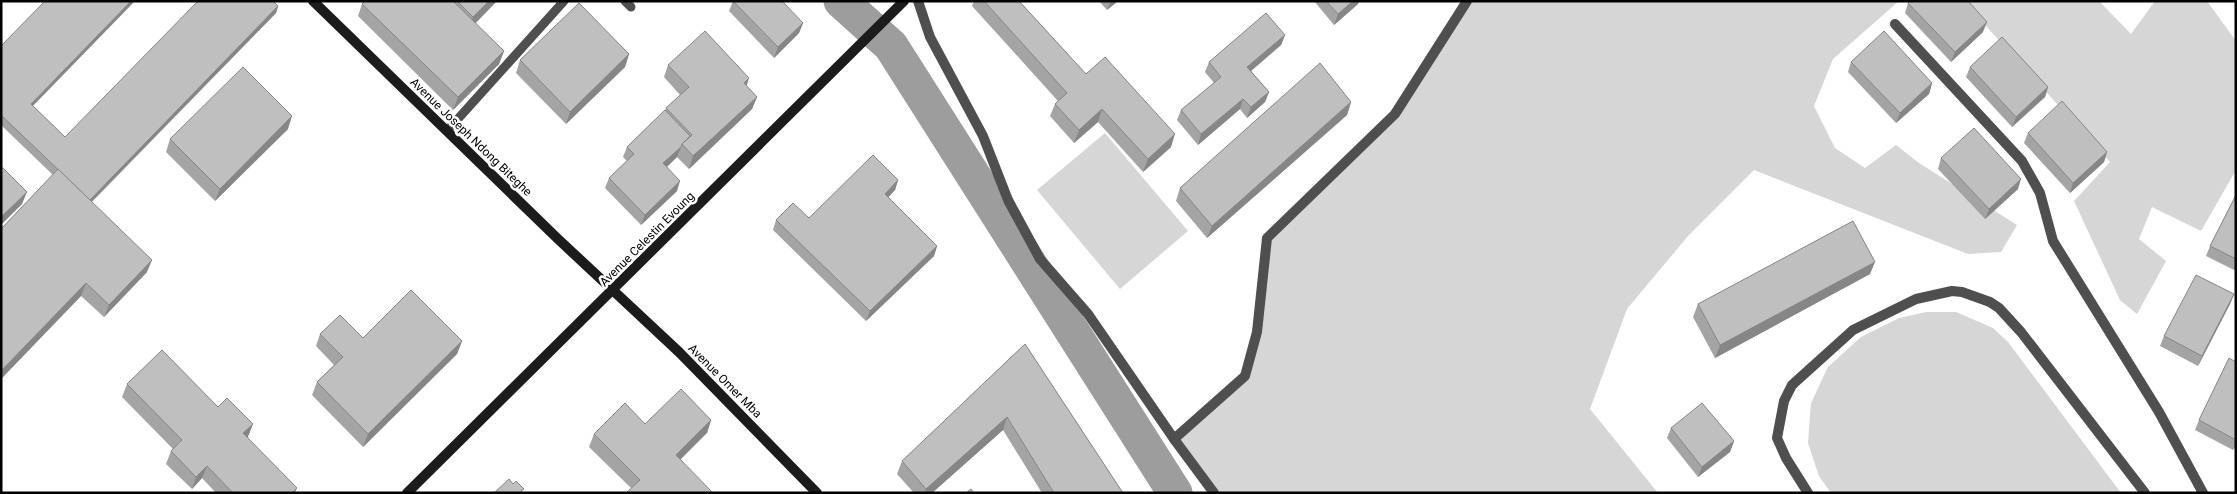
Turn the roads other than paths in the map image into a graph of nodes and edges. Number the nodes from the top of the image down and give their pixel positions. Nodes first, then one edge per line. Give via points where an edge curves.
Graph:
1 (313, 1) edge
2 (564, 1) edge
3 (904, 1) edge
4 (918, 1) edge
5 (1467, 1) edge
6 (1895, 24) dead end
7 (447, 131) junction
8 (613, 290) junction
9 (1174, 439) junction
10 (406, 493) edge
11 (817, 493) edge
12 (1214, 493) edge
13 (1808, 493) edge
14 (2145, 493) edge
15 (2203, 493) edge

1 - 7 street, Avenue Joseph Ndong Biteghe
2 - 7 lane
3 - 8 street, Avenue Celestin Evoung
4 - 9 street via 930,37 983,136 1008,200 1040,259 1088,314
5 - 9 street via 1395,114 1267,238 1257,332 1245,376
6 - 15 street via 2022,161 2040,193 2053,241 2159,412
7 - 8 street, Avenue Joseph Ndong Biteghe
8 - 10 street, Avenue Celestin Evoung
8 - 11 street, Avenue Omer Mba via 679,352
9 - 12 street
13 - 14 street via 1777,438 1784,401 1792,385 1853,330 1916,299 1952,291 1981,298 1999,308

